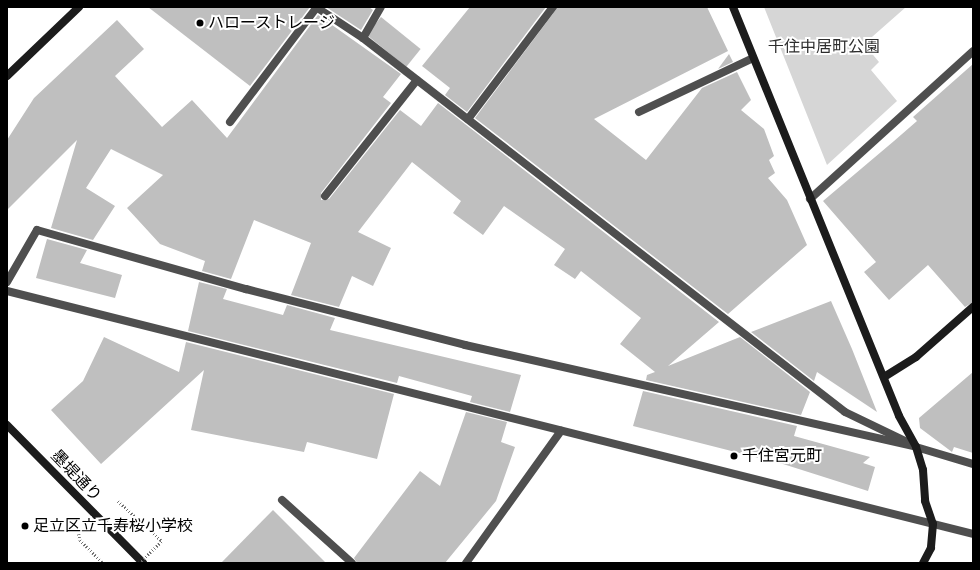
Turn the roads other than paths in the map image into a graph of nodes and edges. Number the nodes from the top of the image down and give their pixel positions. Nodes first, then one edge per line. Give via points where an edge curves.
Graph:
1 (79, 7) edge
2 (317, 7) edge
3 (381, 7) edge
4 (553, 7) edge
5 (734, 8) edge
6 (363, 38) junction
7 (973, 51) edge
8 (753, 58) junction
9 (7, 76) edge
10 (417, 80) junction
11 (639, 112) dead end
12 (468, 119) junction
13 (230, 122) dead end
14 (326, 196) dead end
15 (810, 199) junction
16 (7, 282) edge
17 (7, 291) edge
18 (973, 307) edge
19 (884, 377) junction
20 (7, 425) edge
21 (561, 432) junction
22 (916, 447) junction
23 (973, 464) edge
24 (282, 500) dead end
25 (933, 524) junction
26 (973, 534) edge
27 (143, 563) edge
28 (352, 563) edge
29 (466, 563) edge
30 (923, 563) edge

1 - 9 street
2 - 6 street
2 - 13 street
3 - 6 street
4 - 12 street
5 - 8 street
6 - 10 street
7 - 15 street
8 - 11 street
8 - 15 street
10 - 12 street
10 - 14 street
12 - 22 street via 845,412
15 - 19 street
16 - 22 street via 37,230 246,289 465,345
17 - 21 street
18 - 19 street via 916,357
19 - 22 street
20 - 27 street, 墨堤通り
21 - 25 street
21 - 29 street
22 - 23 street
22 - 25 street via 923,470 925,501
24 - 28 street
25 - 26 street
25 - 30 street via 932,548

